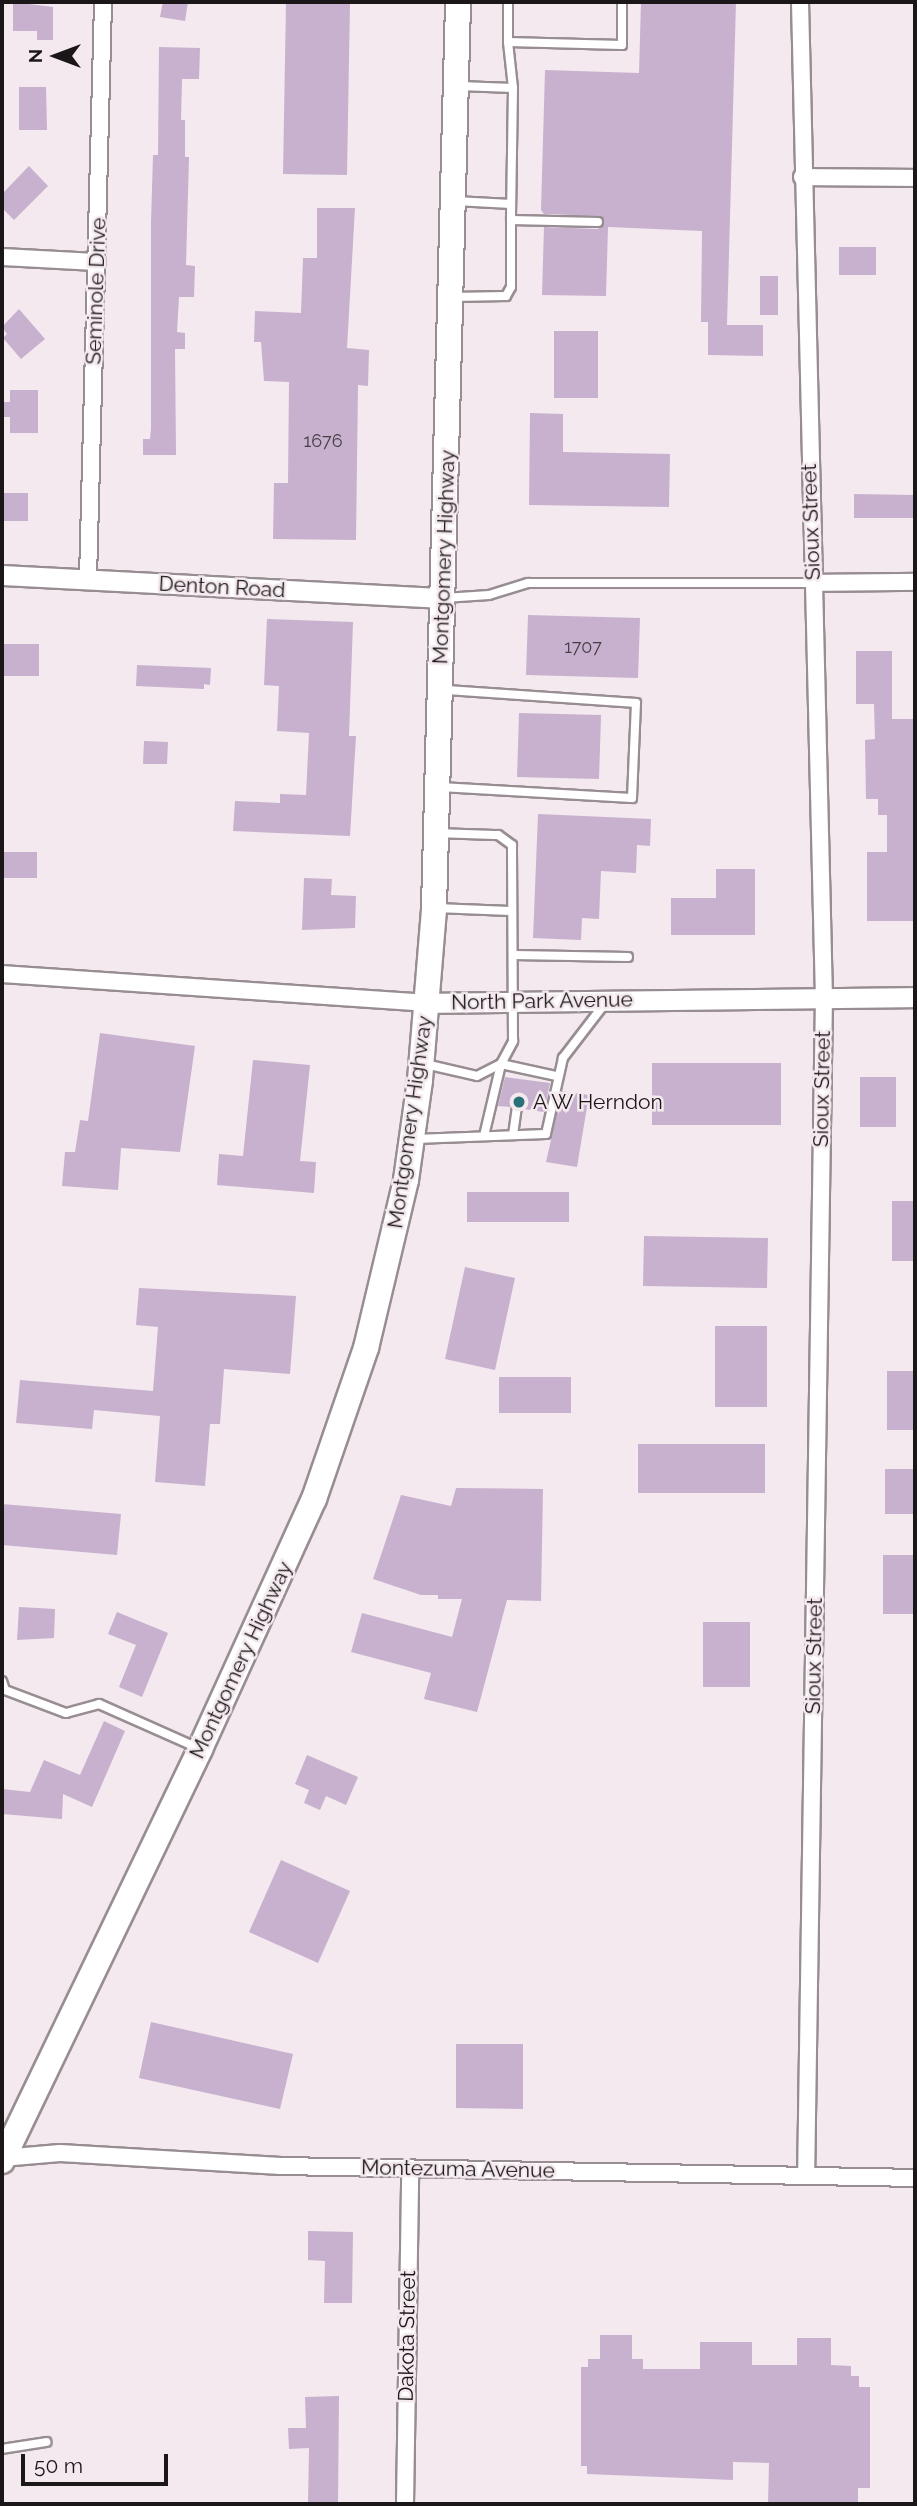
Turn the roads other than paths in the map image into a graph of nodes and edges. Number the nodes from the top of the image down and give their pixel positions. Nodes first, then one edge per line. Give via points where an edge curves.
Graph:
1 (103, 2) edge
2 (458, 2) edge
3 (508, 2) edge
4 (622, 2) edge
5 (800, 2) edge
6 (508, 42) junction
7 (456, 86) junction
8 (513, 88) junction
9 (802, 177) junction
10 (915, 178) edge
11 (453, 201) junction
12 (511, 204) junction
13 (511, 220) junction
14 (598, 222) dead end
15 (2, 257) edge
16 (97, 262) junction
17 (450, 297) junction
18 (2, 575) edge
19 (88, 579) junction
20 (915, 582) edge
21 (813, 583) junction
22 (443, 598) junction
23 (440, 690) junction
24 (438, 787) junction
25 (436, 833) junction
26 (434, 908) junction
27 (510, 911) junction
28 (514, 955) junction
29 (628, 957) dead end
30 (2, 974) edge
31 (824, 997) junction
32 (915, 997) edge
33 (607, 1000) junction
34 (428, 1003) junction
35 (513, 1003) junction
36 (422, 1063) junction
37 (500, 1064) junction
38 (556, 1076) junction
39 (517, 1108) dead end
40 (484, 1136) junction
41 (513, 1136) junction
42 (412, 1139) junction
43 (2, 1681) edge
44 (200, 1749) junction
45 (2, 2159) edge
46 (410, 2169) junction
47 (806, 2176) junction
48 (915, 2178) edge
49 (46, 2442) dead end
50 (2, 2449) edge
51 (405, 2504) edge

1 - 16 street, Seminole Drive
2 - 7 main road, Montgomery Highway
3 - 6 lane
4 - 6 lane via 622,45
5 - 9 street, Sioux Street
6 - 8 lane
7 - 8 lane
7 - 11 main road, Montgomery Highway
8 - 12 lane
9 - 10 street
9 - 21 street, Sioux Street
11 - 12 lane
11 - 17 main road, Montgomery Highway
12 - 13 lane
13 - 14 lane
13 - 17 lane via 511,287 506,296
15 - 16 street
16 - 19 street, Seminole Drive
17 - 22 main road, Montgomery Highway
18 - 19 street, Denton Road
19 - 22 street, Denton Road
20 - 21 street
21 - 22 lane via 528,583 489,596
21 - 31 street, Sioux Street
22 - 23 main road, Montgomery Highway
23 - 24 main road, Montgomery Highway
23 - 24 lane via 636,703 632,798
24 - 25 main road, Montgomery Highway
25 - 26 main road, Montgomery Highway
25 - 27 lane via 509,840
26 - 27 lane
26 - 34 main road, Montgomery Highway
27 - 28 lane
28 - 29 lane
28 - 35 lane
30 - 34 street, North Park Avenue
31 - 32 street, North Park Avenue
31 - 33 street, North Park Avenue
31 - 47 street, Sioux Street
33 - 35 street, North Park Avenue
33 - 38 lane via 563,1058
34 - 35 street, North Park Avenue
34 - 36 main road, Montgomery Highway
35 - 37 lane via 513,1041
36 - 37 lane via 477,1076
36 - 42 main road, Montgomery Highway
37 - 38 lane via 523,1075
37 - 40 lane
38 - 41 lane via 546,1134
39 - 41 lane
40 - 41 lane
40 - 42 lane
42 - 44 main road, Montgomery Highway via 385,1277 341,1428 288,1559
43 - 44 lane via 5,1690 66,1713 99,1704
44 - 45 main road, Montgomery Highway
45 - 46 street, Montezuma Avenue via 60,2153
46 - 47 street, Montezuma Avenue
46 - 51 street, Dakota Street
47 - 48 street, Montezuma Avenue
49 - 50 lane

